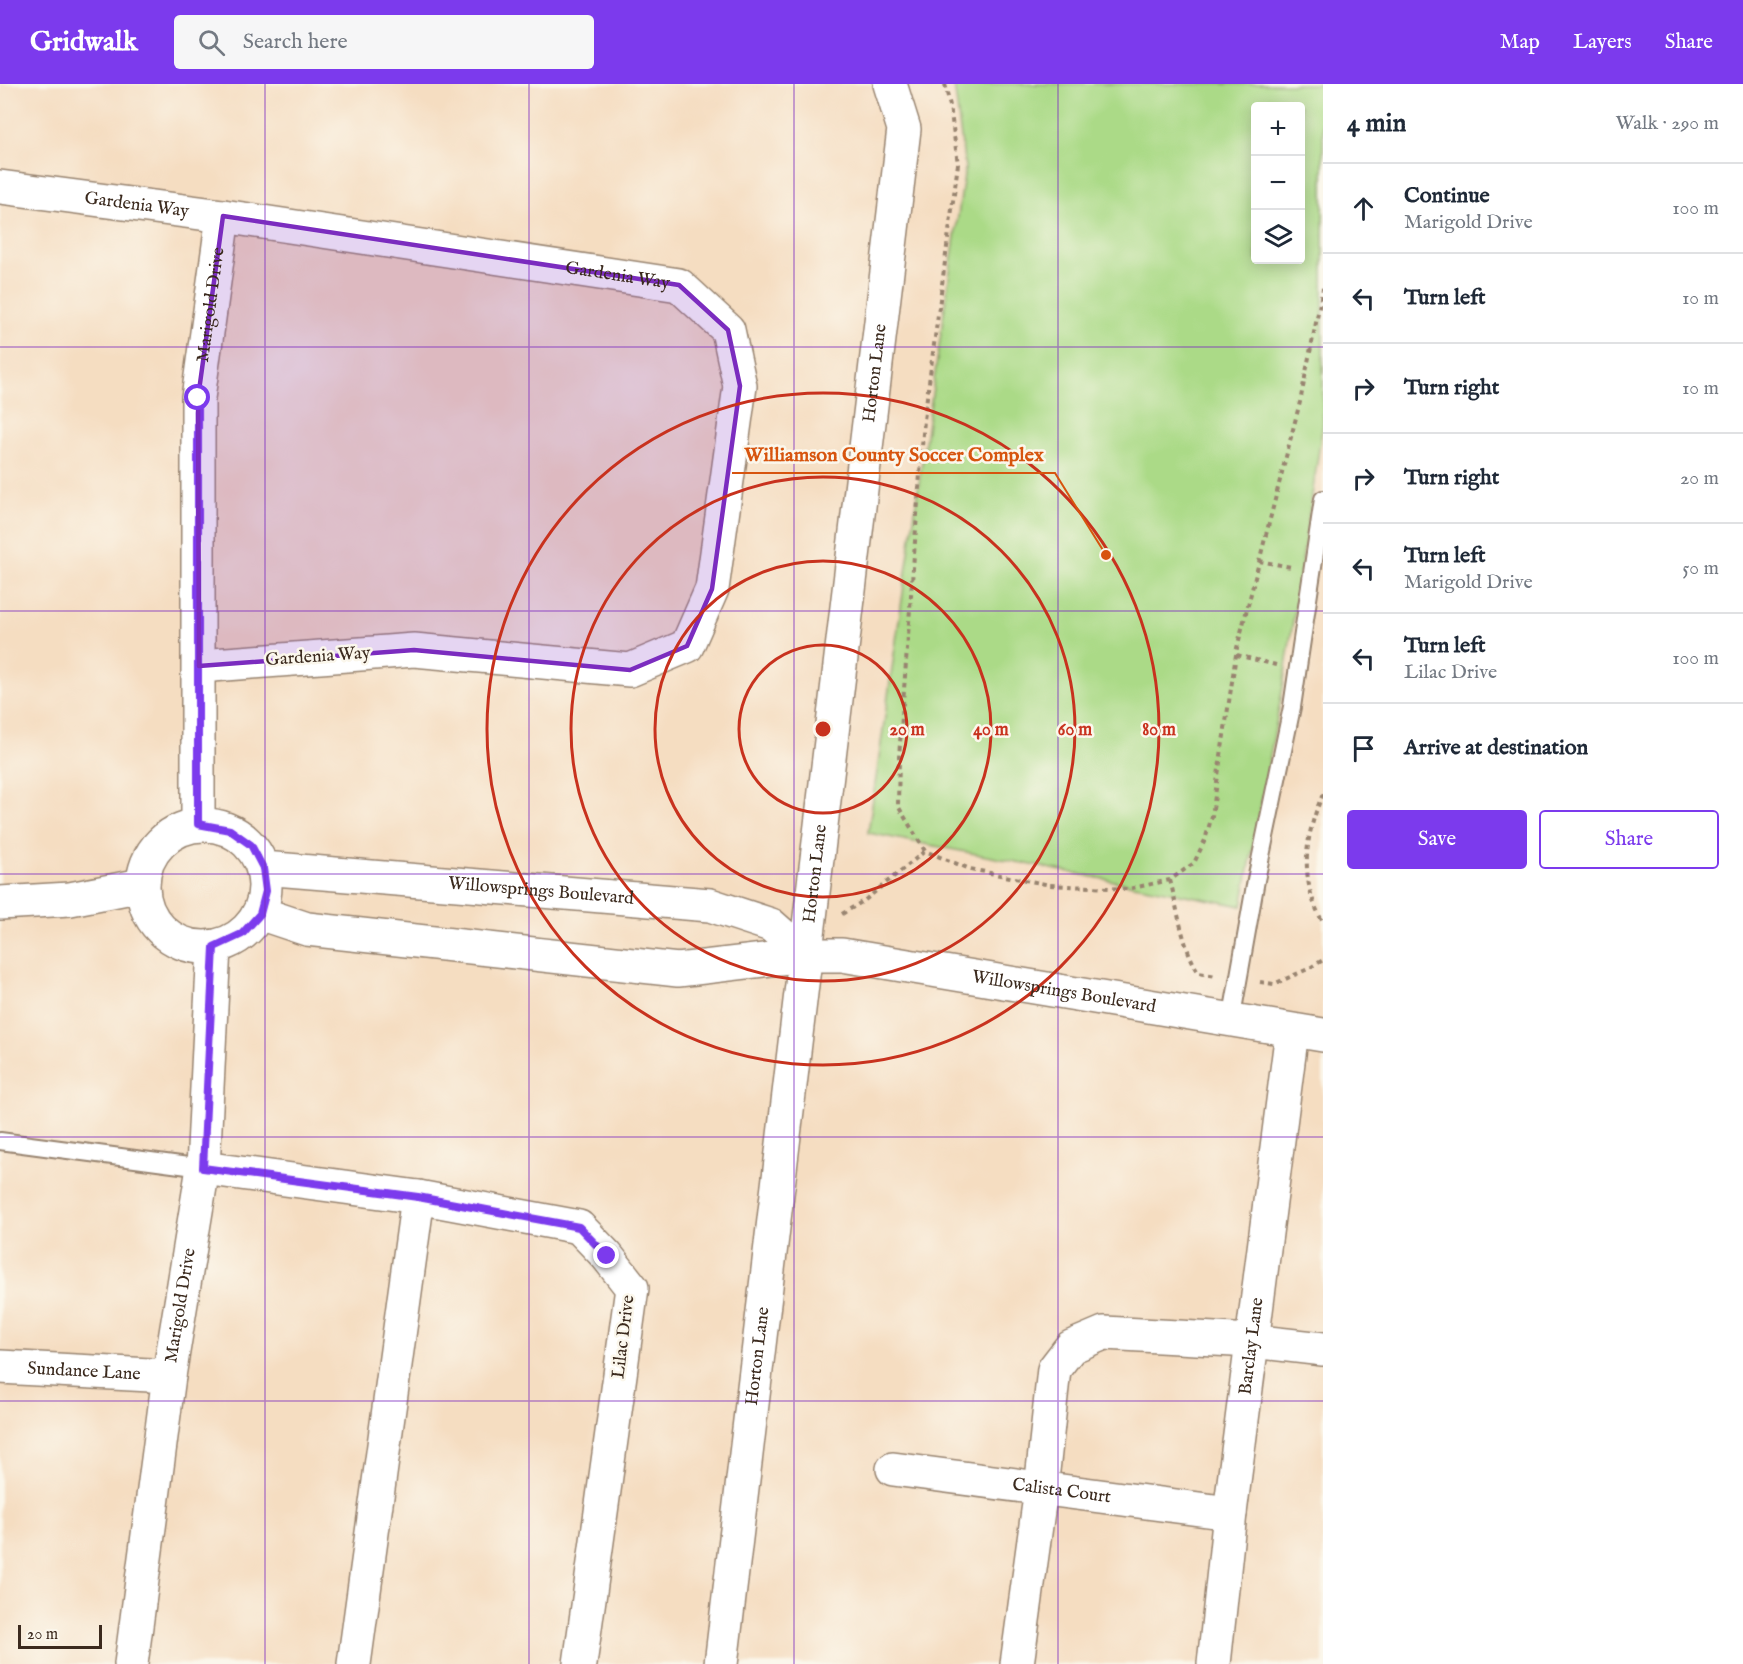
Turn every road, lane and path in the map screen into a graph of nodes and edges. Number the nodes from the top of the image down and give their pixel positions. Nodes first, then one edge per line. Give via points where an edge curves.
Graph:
1 (890, 84) edge
2 (945, 84) edge
3 (0, 187) edge
4 (223, 216) junction
5 (1323, 288) edge
6 (1323, 499) edge
7 (199, 666) junction
8 (1323, 794) edge
9 (198, 824) junction
10 (925, 851) junction
11 (263, 868) junction
12 (142, 885) junction
13 (0, 903) edge
14 (260, 914) junction
15 (838, 916) dead end
16 (1323, 922) edge
17 (214, 947) junction
18 (805, 956) junction
19 (1231, 1021) junction
20 (1307, 1033) edge
21 (0, 1141) edge
22 (203, 1168) junction
23 (418, 1197) junction
24 (1252, 1341) junction
25 (1323, 1349) edge
26 (0, 1367) edge
27 (169, 1376) junction
28 (893, 1469) dead end
29 (1041, 1489) junction
30 (1230, 1513) junction
31 (131, 1664) edge
32 (354, 1664) edge
33 (580, 1664) edge
34 (722, 1664) edge
35 (1017, 1664) edge
36 (1214, 1664) edge

1 - 18 street, Horton Lane via 904,129
2 - 10 path via 958,164 924,420 899,757 898,806
3 - 4 street, Gardenia Way
4 - 7 street, Marigold Drive via 198,398
4 - 7 street, Gardenia Way via 679,285 728,330 740,386 712,589 687,646 630,670 414,650
5 - 10 path via 1300,402 1237,648 1212,816 1194,863 1170,880 1128,889 1050,885 970,869
6 - 19 lane via 1292,707
7 - 9 street, Marigold Drive
8 - 16 path via 1312,819 1306,866 1312,904
9 - 11 street via 230,830 251,845
9 - 12 street via 165,838 147,861
10 - 15 path via 865,900
11 - 14 street via 266,891
11 - 18 street, Willowsprings Boulevard via 710,905 771,925
12 - 13 street via 70,899
12 - 17 street via 144,903 160,929 184,944
14 - 17 street via 242,934
14 - 18 street, Willowsprings Boulevard via 307,929 678,970
17 - 22 street, Marigold Drive
18 - 19 street, Willowsprings Boulevard via 843,956
18 - 34 street, Horton Lane
19 - 20 street, Willowsprings Boulevard
20 - 24 street, Barclay Lane
21 - 22 lane
22 - 23 street, Lilac Drive
22 - 27 street, Marigold Drive
23 - 32 street
23 - 33 street, Lilac Drive via 579,1227 632,1288
24 - 25 street
24 - 29 street via 1104,1334 1071,1347 1054,1369
24 - 30 street, Barclay Lane
26 - 27 street, Sundance Lane
27 - 31 street, Marigold Drive
28 - 29 street, Calista Court
29 - 30 street, Calista Court
29 - 35 street
30 - 36 street, Barclay Lane

